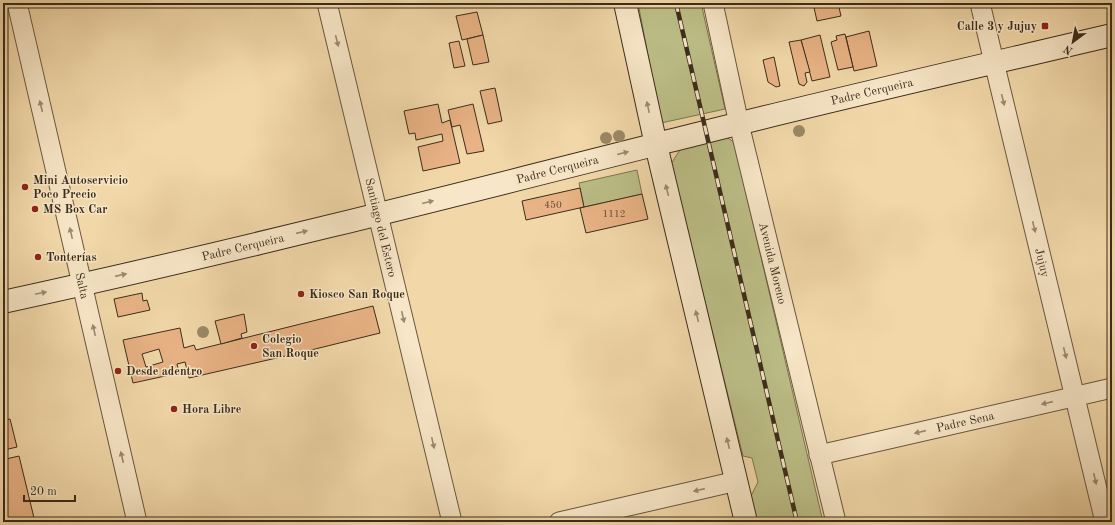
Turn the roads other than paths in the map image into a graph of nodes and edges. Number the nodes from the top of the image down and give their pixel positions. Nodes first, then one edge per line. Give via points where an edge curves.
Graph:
1 (17, 3) edge
2 (327, 3) edge
3 (625, 3) edge
4 (712, 3) edge
5 (980, 3) edge
6 (1112, 35) edge
7 (994, 62) junction
8 (739, 124) junction
9 (656, 145) junction
10 (379, 214) junction
11 (83, 284) junction
12 (3, 302) edge
13 (1112, 388) edge
14 (1075, 396) junction
15 (819, 455) junction
16 (737, 481) junction
17 (137, 522) edge
18 (452, 522) edge
19 (559, 522) edge
20 (746, 522) edge
21 (836, 522) edge
22 (1105, 522) edge

11 -> 1 street, Salta
2 -> 10 street, Santiago del Estero
9 -> 3 street
4 - 8 street, Avenida Moreno
5 - 7 street, Jujuy
6 - 7 street, Padre Cerqueira
7 - 8 street, Padre Cerqueira
7 -> 14 street, Jujuy
8 - 9 street, Padre Cerqueira
8 - 15 street, Avenida Moreno
10 -> 9 street, Padre Cerqueira
16 -> 9 street
11 -> 10 street, Padre Cerqueira
10 -> 18 street, Santiago del Estero
12 -> 11 street, Padre Cerqueira
17 -> 11 street, Salta
13 - 14 street, Padre Sena
14 -> 15 street, Padre Sena
14 -> 22 street, Jujuy
15 - 21 street, Avenida Moreno
16 -> 19 street
16 - 20 street

